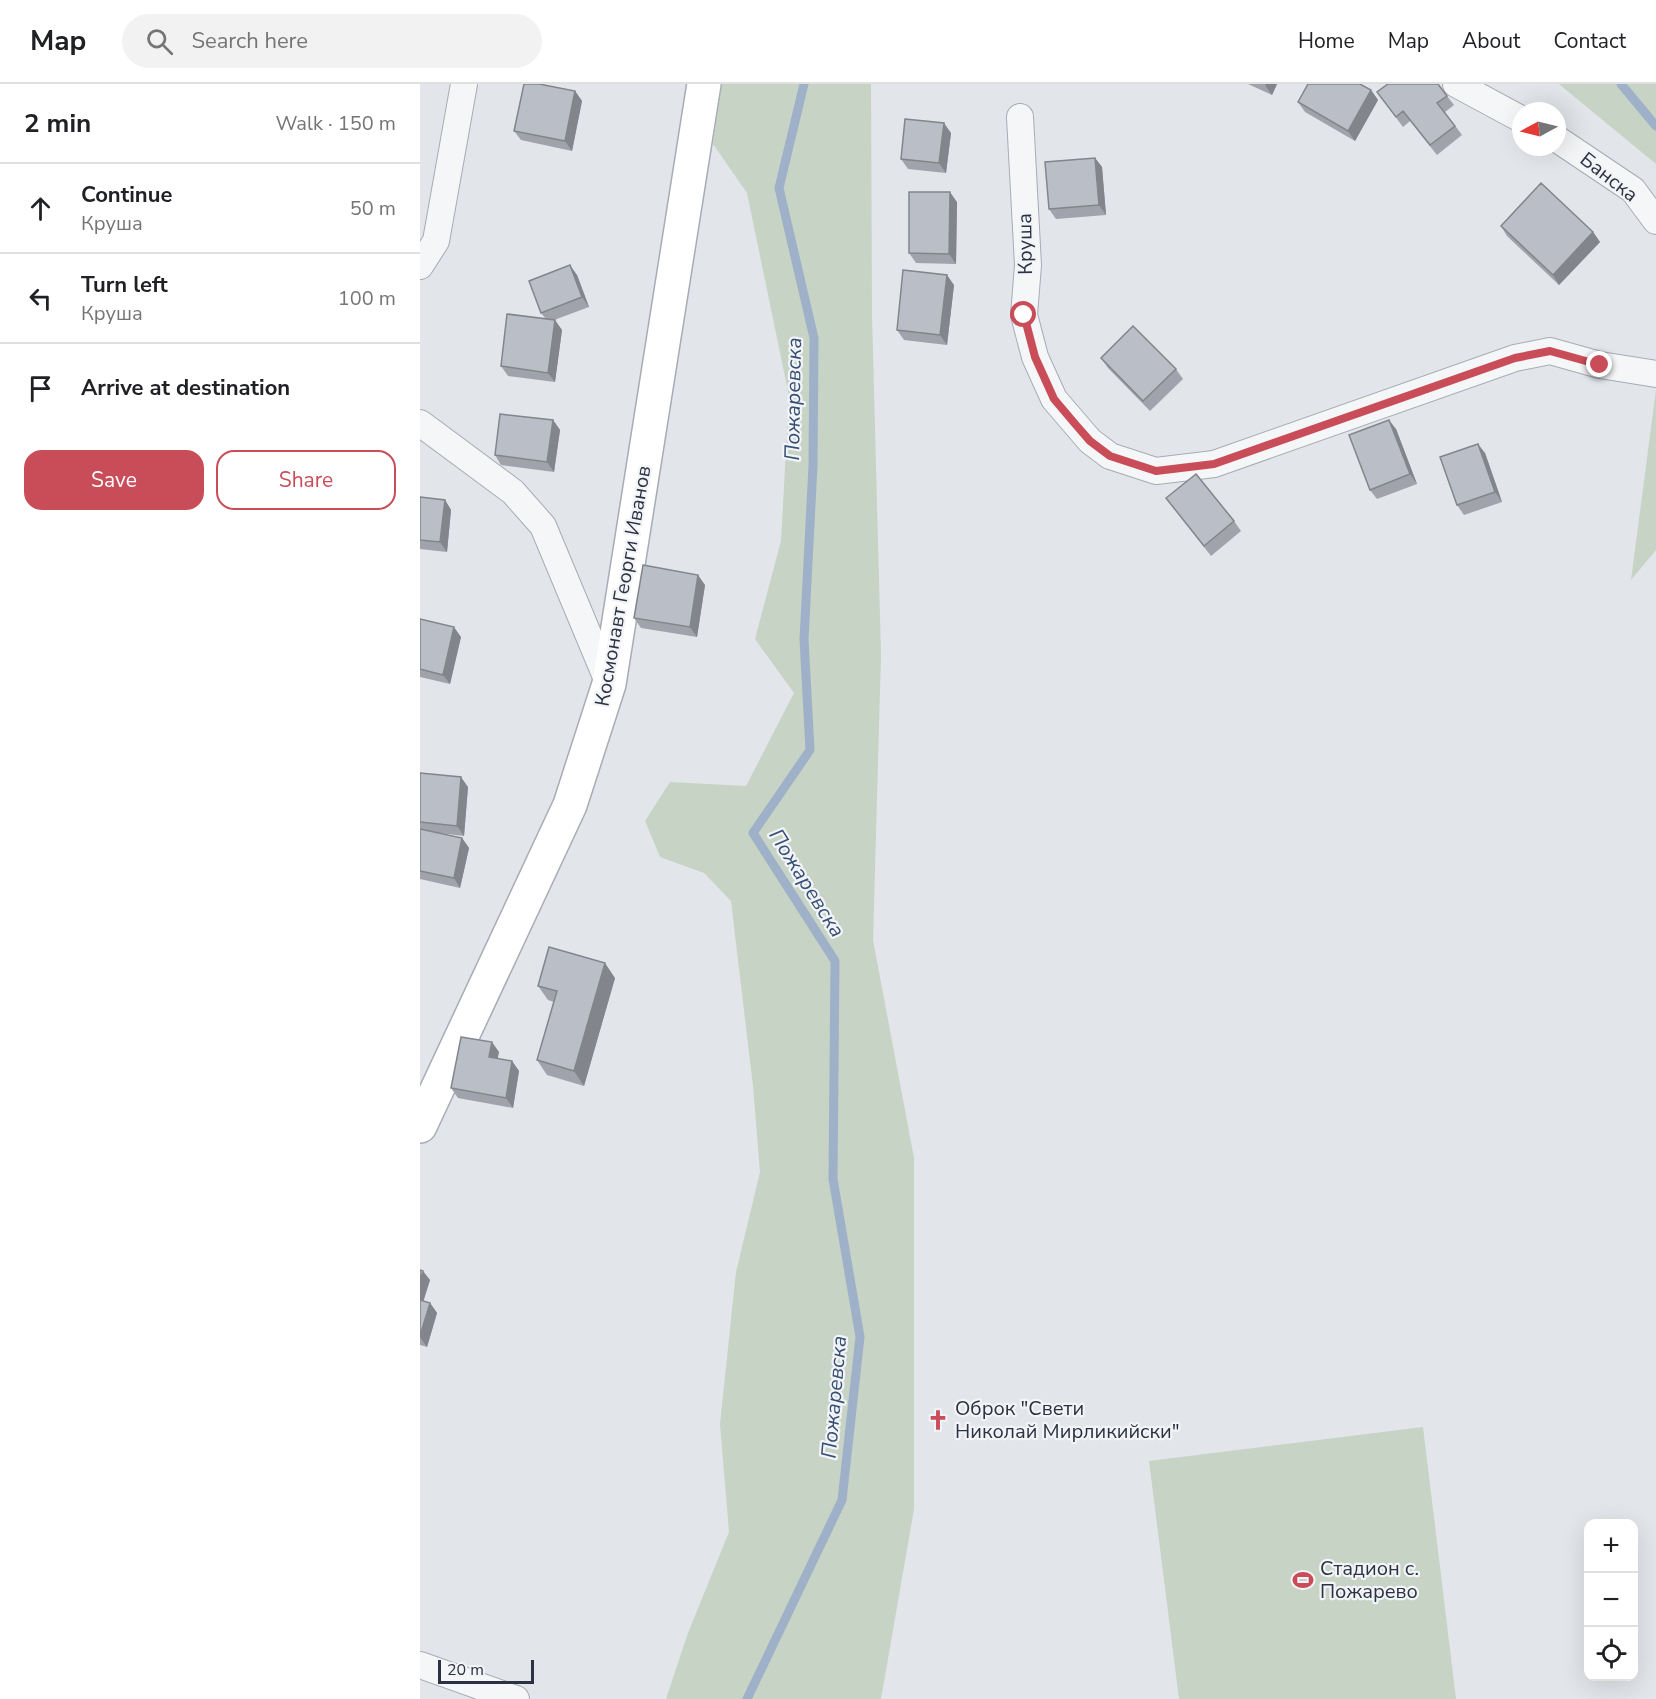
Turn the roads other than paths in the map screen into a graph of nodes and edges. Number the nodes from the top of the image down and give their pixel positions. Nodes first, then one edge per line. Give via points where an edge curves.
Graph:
1 (464, 84) edge
2 (704, 84) edge
3 (1456, 84) edge
4 (1512, 114) edge
5 (1020, 117) dead end
6 (1566, 144) edge
7 (1656, 220) edge
8 (420, 266) edge
9 (1656, 374) edge
10 (420, 423) edge
11 (609, 684) junction
12 (420, 1126) edge
13 (420, 1665) edge
14 (516, 1699) edge

1 - 8 street via 436,241
2 - 11 street, Космонавт Георги Иванов
3 - 4 street
5 - 9 street, Круша via 1028,265 1024,315 1035,357 1054,399 1090,441 1110,456 1156,471 1214,464 1515,358 1550,351 1600,365
6 - 7 street, Банска via 1633,190
10 - 11 street via 513,492 543,526
11 - 12 street, Космонавт Георги Иванов via 570,805
13 - 14 street

